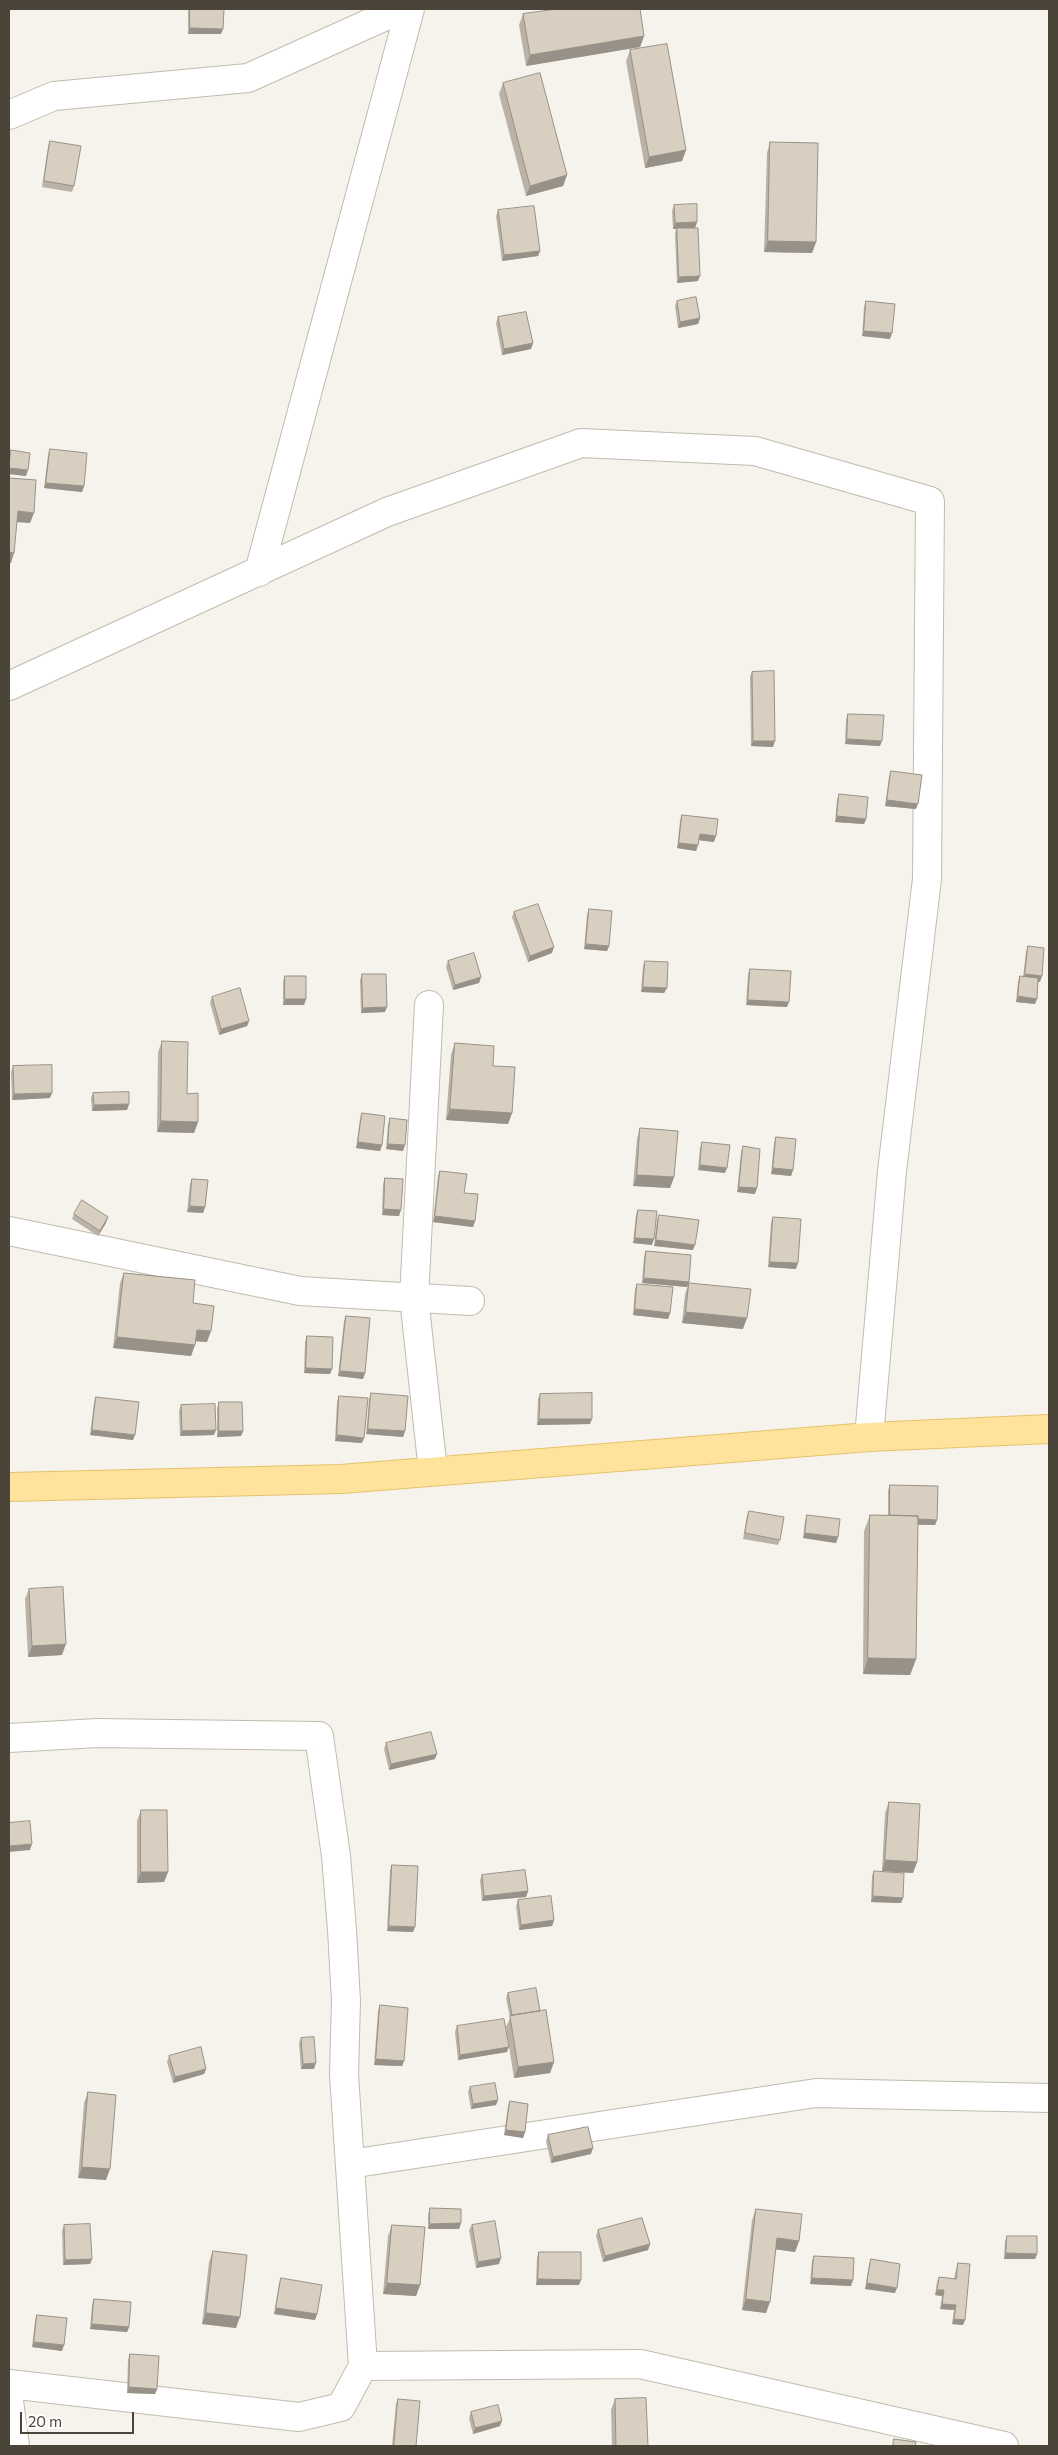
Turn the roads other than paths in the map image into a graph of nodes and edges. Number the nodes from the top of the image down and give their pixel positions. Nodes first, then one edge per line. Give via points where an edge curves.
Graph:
1 (401, 9) edge
2 (410, 9) edge
3 (9, 115) edge
4 (259, 572) junction
5 (9, 686) edge
6 (429, 1005) dead end
7 (9, 1231) edge
8 (414, 1298) junction
9 (470, 1301) dead end
10 (1049, 1429) edge
11 (869, 1437) junction
12 (433, 1472) junction
13 (9, 1487) edge
14 (9, 1738) edge
15 (1049, 2098) edge
16 (350, 2164) junction
17 (363, 2366) junction
18 (9, 2384) edge
19 (9, 2401) edge
20 (15, 2446) edge
21 (1004, 2446) edge

1 - 3 street via 248,78 54,96
2 - 4 street
4 - 5 street
4 - 11 street via 387,512 581,444 755,451 930,501 926,879 894,1151
6 - 8 street
7 - 8 street via 300,1291
8 - 9 street
8 - 12 street
10 - 11 main road
11 - 12 main road
12 - 13 main road via 341,1479
14 - 16 street via 98,1733 319,1736 336,1856 342,1930 346,2002 344,2074
15 - 16 street via 816,2094
16 - 17 street
17 - 18 street via 341,2407 299,2417
17 - 21 street via 640,2364
19 - 20 street

